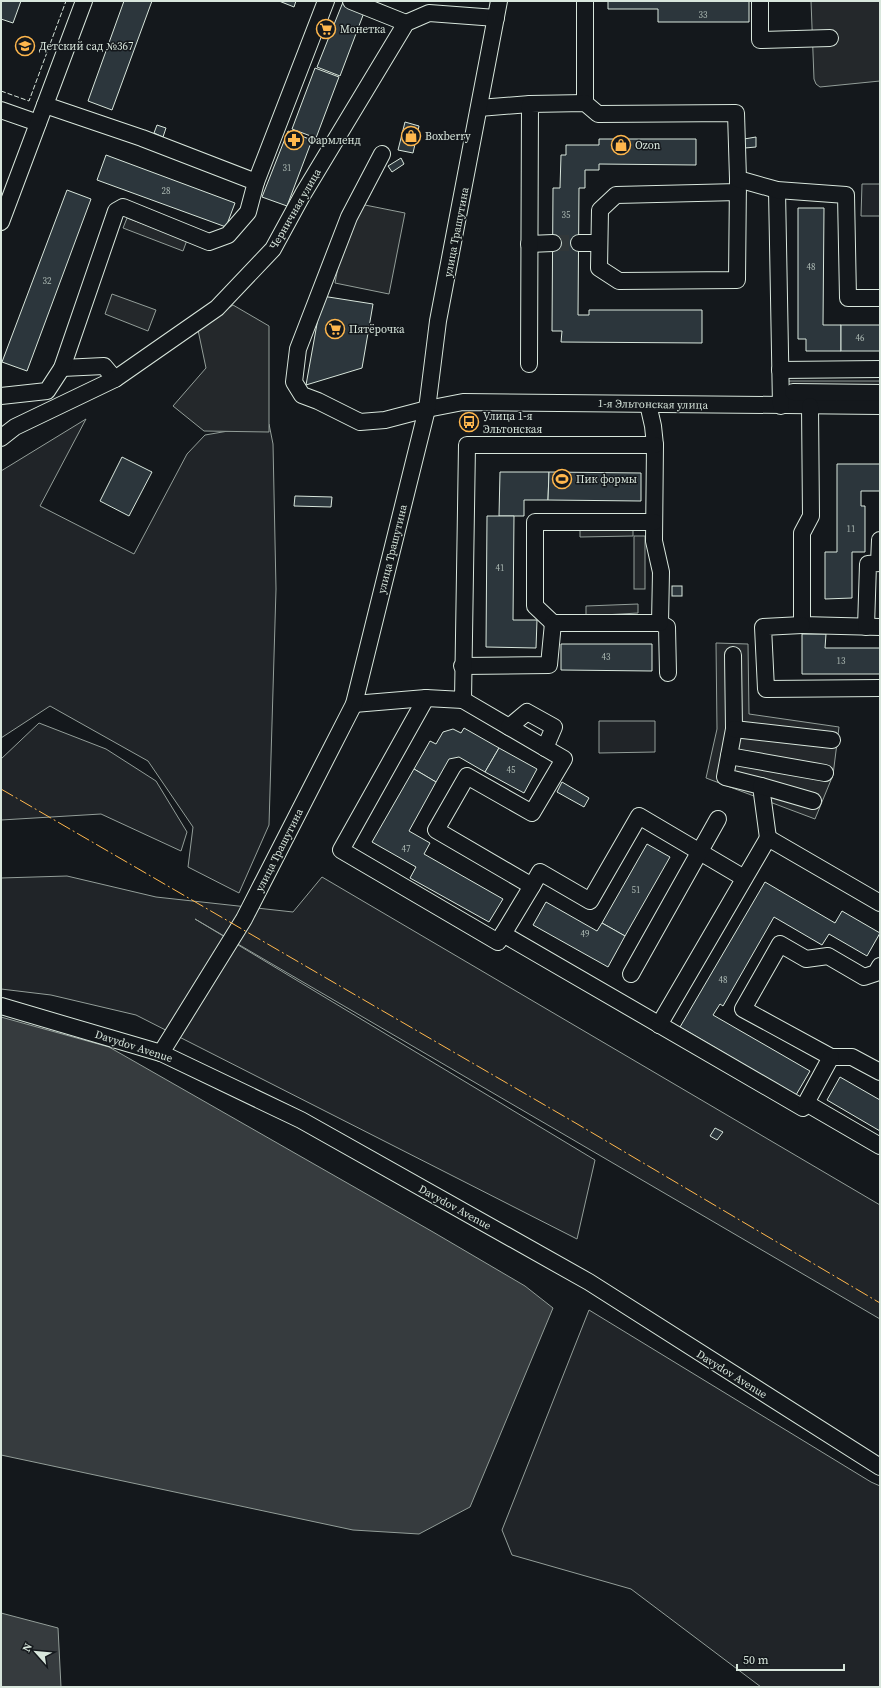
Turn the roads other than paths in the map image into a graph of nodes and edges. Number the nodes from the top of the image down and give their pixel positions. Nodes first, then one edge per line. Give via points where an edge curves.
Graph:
1 (84, 1) edge
2 (326, 1) edge
3 (351, 1) edge
4 (499, 1) edge
5 (585, 1) edge
6 (760, 1) edge
7 (496, 18) junction
8 (406, 23) junction
9 (830, 38) dead end
10 (585, 103) junction
11 (530, 104) junction
12 (45, 106) junction
13 (479, 108) junction
14 (1, 110) edge
15 (38, 123) junction
16 (382, 154) dead end
17 (256, 182) junction
18 (738, 186) junction
19 (777, 190) junction
20 (1, 222) edge
21 (553, 243) tunnel mouth
22 (579, 243) tunnel mouth
23 (599, 243) junction
24 (529, 244) junction
25 (880, 298) edge
26 (528, 364) dead end
27 (62, 368) junction
28 (880, 369) edge
29 (780, 370) junction
30 (115, 379) junction
31 (793, 392) dead end
32 (880, 392) edge
33 (1, 396) edge
34 (648, 404) junction
35 (781, 406) junction
36 (810, 406) junction
37 (880, 406) edge
38 (426, 409) junction
39 (1, 438) edge
40 (654, 445) junction
41 (654, 522) junction
42 (880, 540) edge
43 (553, 623) junction
44 (660, 623) junction
45 (802, 625) junction
46 (873, 627) edge
47 (733, 655) dead end
48 (462, 666) junction
49 (668, 673) dead end
50 (880, 688) edge
51 (426, 698) junction
52 (463, 700) junction
53 (354, 704) junction
54 (509, 727) junction
55 (734, 729) junction
56 (832, 740) dead end
57 (545, 748) junction
58 (729, 756) junction
59 (825, 773) dead end
60 (761, 786) junction
61 (813, 801) dead end
62 (718, 819) dead end
63 (768, 838) junction
64 (699, 851) junction
65 (744, 878) junction
66 (532, 886) junction
67 (880, 903) edge
68 (503, 934) junction
69 (880, 966) edge
70 (631, 974) dead end
71 (1, 1006) edge
72 (659, 1025) junction
73 (161, 1053) junction
74 (831, 1057) junction
75 (880, 1072) edge
76 (806, 1103) junction
77 (880, 1146) edge
78 (880, 1467) edge

1 - 12 street
2 - 17 street
3 - 8 street
4 - 7 street, улица Трашутина
5 - 10 street
6 - 9 street via 760,40
7 - 8 street via 429,12
7 - 13 street, улица Трашутина
8 - 30 street, Черничная улица via 303,194 273,249 217,308
10 - 11 street
10 - 18 street via 598,114 736,113
11 - 13 street
11 - 24 street
12 - 15 street
12 - 17 street via 142,138
13 - 38 street, улица Трашутина via 438,321
14 - 15 street
15 - 20 street
16 - 38 street, 1-я Эльтонская улица via 349,217 312,312 298,349 294,382 302,395 360,422 385,420
17 - 27 street via 248,212 228,235 209,242 124,207 116,211
18 - 19 street
18 - 23 street via 616,195 600,210
18 - 23 street via 737,280 619,281 599,268
19 - 25 street via 846,195 848,298
19 - 29 street
21 - 24 street
22 - 23 street
24 - 26 street
27 - 30 street via 104,366
27 - 33 street via 47,391
28 - 29 street
29 - 35 street
30 - 39 street, Черничная улица via 15,427
31 - 32 street
34 - 35 street, 1-я Эльтонская улица
34 - 38 street, 1-я Эльтонская улица via 463,402
34 - 40 street
35 - 36 street, 1-я Эльтонская улица
36 - 37 street, 1-я Эльтонская улица
36 - 45 street via 811,516 802,533
38 - 53 street, улица Трашутина
40 - 41 street
40 - 48 street via 467,445
41 - 43 street via 535,522 535,606
41 - 44 street via 654,541 661,572
42 - 46 street via 879,563 868,564
43 - 44 street
43 - 48 street via 549,665
44 - 49 street via 667,627
45 - 46 street
45 - 50 street via 763,627 766,689
47 - 55 street
48 - 52 street
51 - 52 street
51 - 53 street
51 - 68 street via 341,850 498,942
52 - 54 street
53 - 73 street, улица Трашутина via 244,919
54 - 57 street
54 - 57 street via 527,712 554,727
55 - 56 street
55 - 58 street
57 - 66 street via 564,759 532,813 467,776 436,830
58 - 59 street
58 - 60 street via 725,777
60 - 61 street
60 - 63 street
62 - 64 street
63 - 65 street
63 - 67 street
64 - 65 street
64 - 66 street via 639,816 590,901 540,872
64 - 70 street
65 - 72 street
66 - 68 street
68 - 72 street
69 - 74 street via 876,973 864,977 828,956 806,959 780,944 743,1009
71 - 73 street, Davydov Avenue
72 - 76 street via 803,1108
73 - 78 street, Davydov Avenue via 301,1120 588,1282
74 - 75 street via 852,1056
74 - 76 street
76 - 77 street

